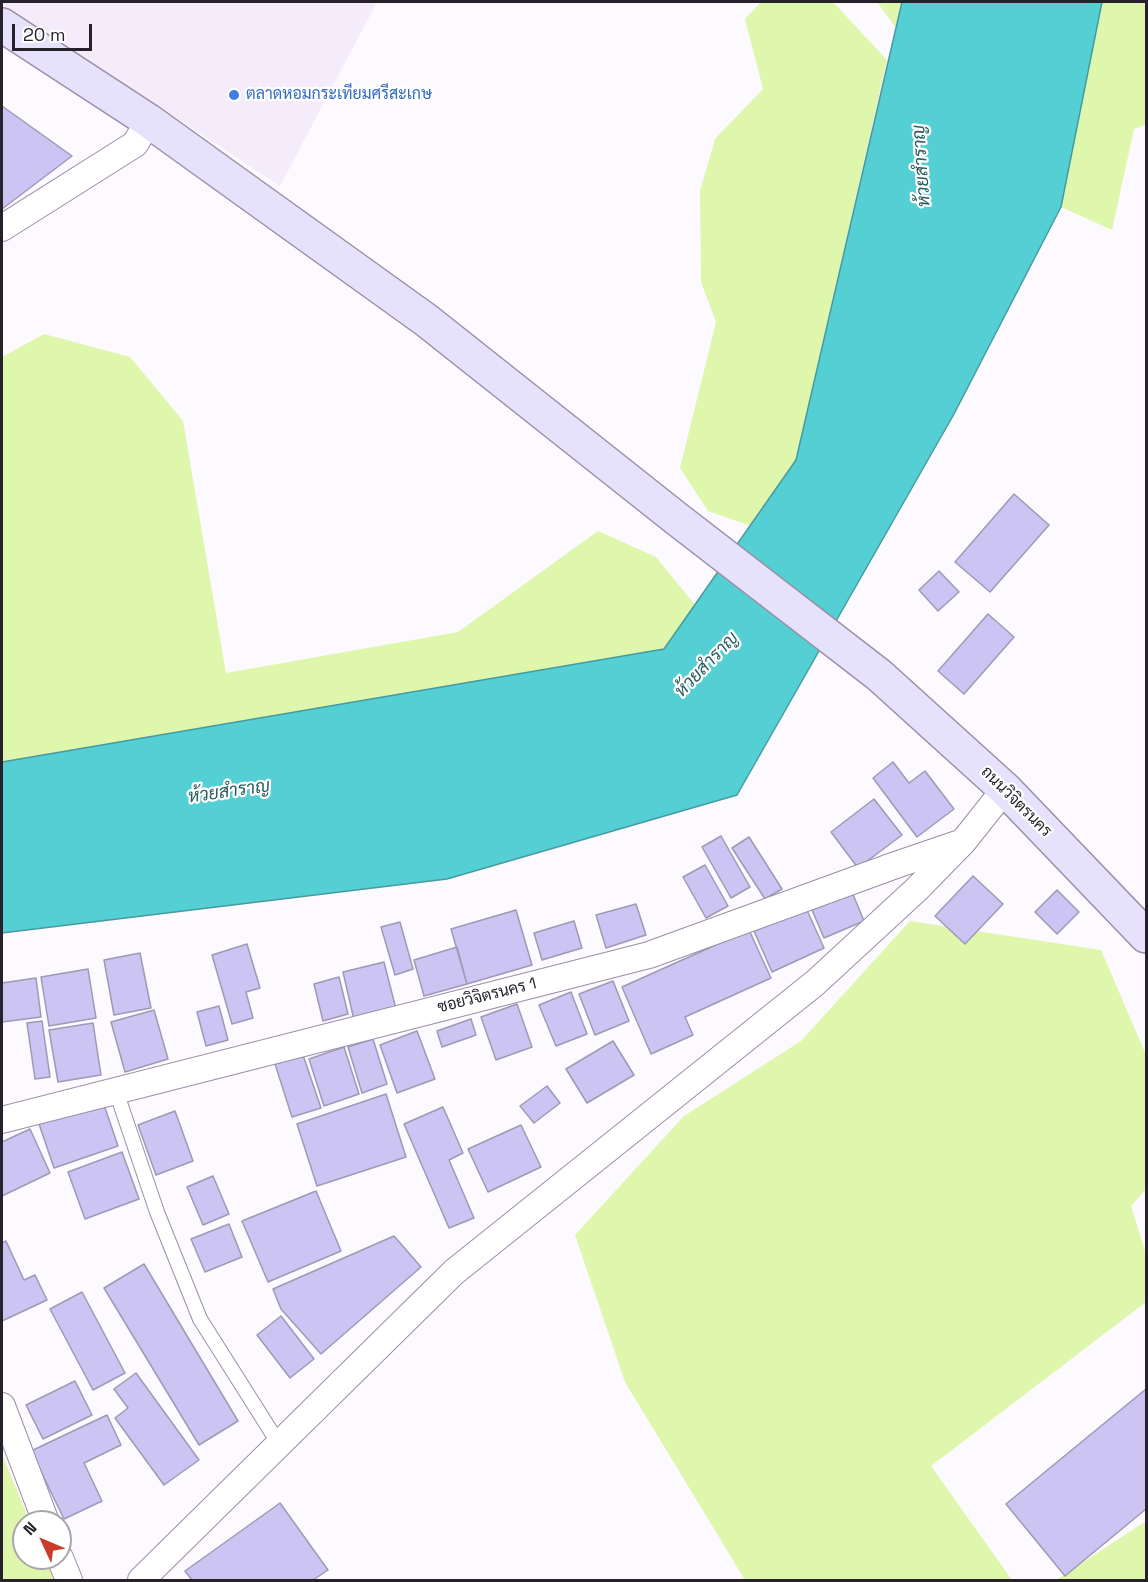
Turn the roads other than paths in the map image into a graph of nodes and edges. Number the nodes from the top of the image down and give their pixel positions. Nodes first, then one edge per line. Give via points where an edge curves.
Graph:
1 (2, 25) edge
2 (149, 121) junction
3 (2, 228) edge
4 (1005, 789) junction
5 (963, 842) junction
6 (1146, 936) edge
7 (116, 1091) junction
8 (2, 1120) edge
9 (2, 1406) edge
10 (279, 1444) junction
11 (41, 1510) edge
12 (141, 1581) edge

1 - 2 street, ถนนวิจิตรนคร
2 - 3 street via 135,144
2 - 4 street, ถนนวิจิตรนคร via 426,320 879,675
4 - 5 street
4 - 6 street, ถนนวิจิตรนคร
5 - 7 street, ซอยวิจิตรนคร 1 via 649,955
5 - 10 street via 815,983 453,1272
7 - 8 street, ซอยวิจิตรนคร 1
7 - 10 lane via 157,1212 200,1319
9 - 11 street
10 - 12 street

